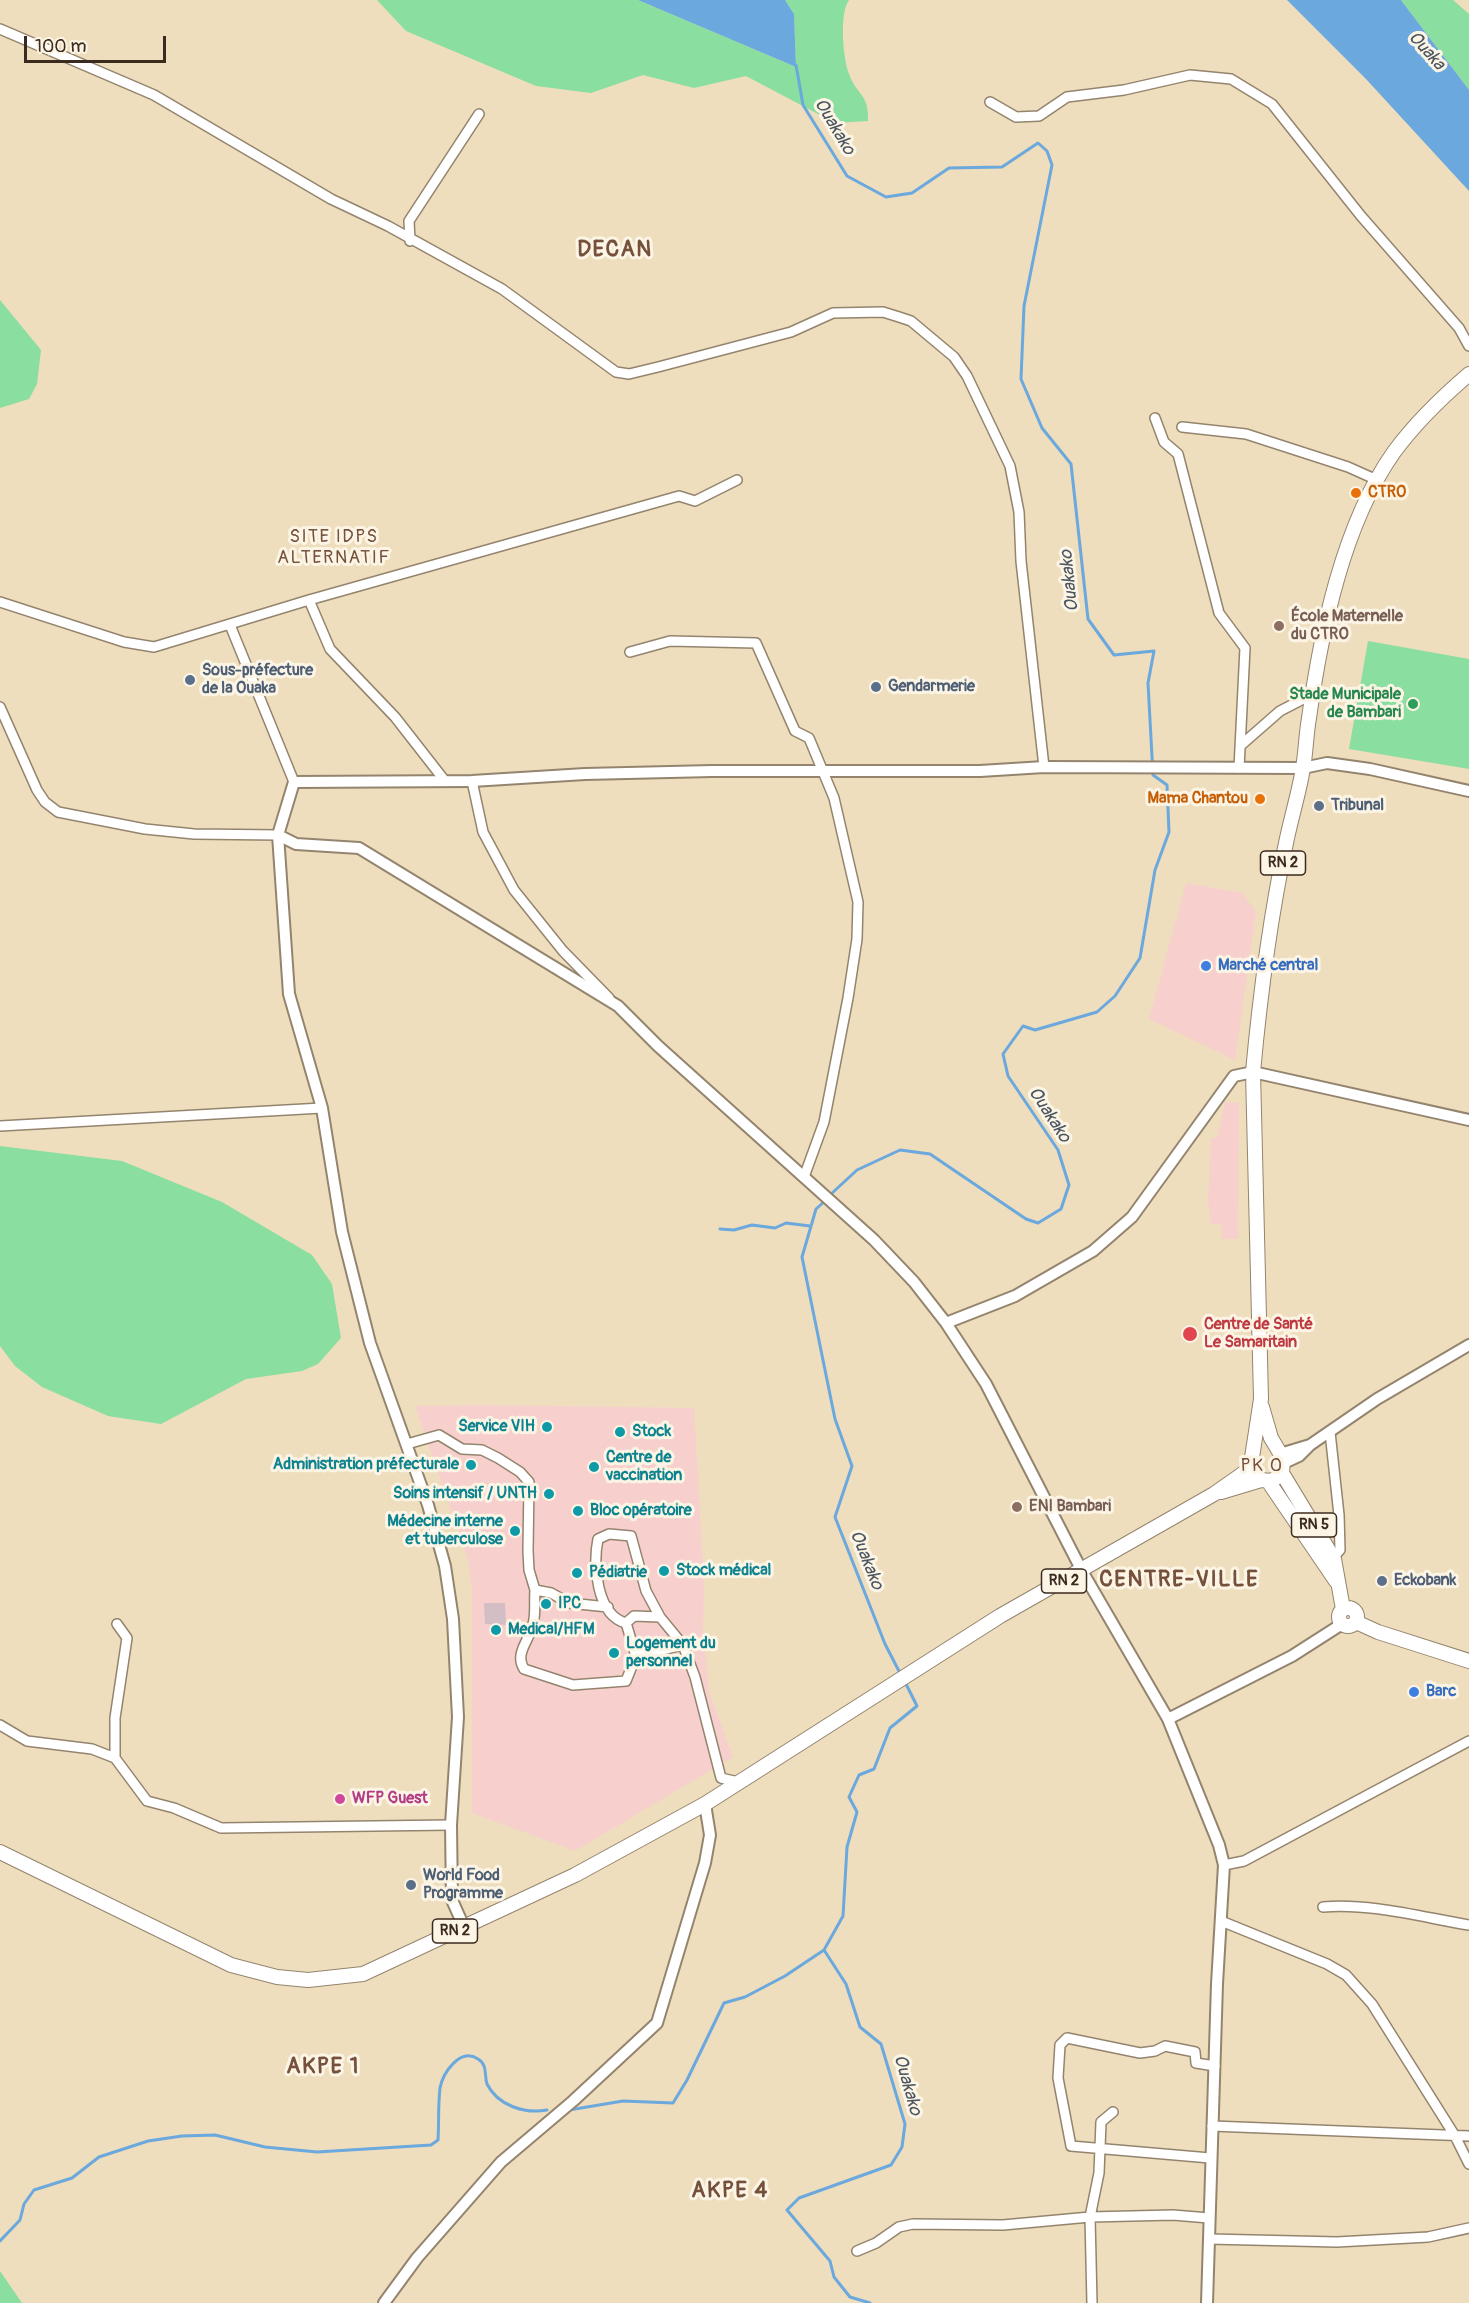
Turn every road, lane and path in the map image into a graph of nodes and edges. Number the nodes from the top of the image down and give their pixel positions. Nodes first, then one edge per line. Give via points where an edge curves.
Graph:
1 (0, 29) edge
2 (990, 102) dead end
3 (479, 114) dead end
4 (410, 241) junction
5 (1469, 346) edge
6 (1469, 374) edge
7 (1155, 418) dead end
8 (1182, 427) dead end
9 (737, 480) dead end
10 (1377, 480) junction
11 (309, 600) junction
12 (0, 602) edge
13 (230, 625) junction
14 (630, 652) dead end
15 (1313, 694) junction
16 (0, 707) edge
17 (1240, 746) junction
18 (1044, 767) junction
19 (1239, 768) junction
20 (1303, 768) junction
21 (825, 772) junction
22 (445, 781) junction
23 (294, 782) junction
24 (472, 782) junction
25 (1469, 791) edge
26 (278, 835) junction
27 (618, 1006) junction
28 (1253, 1072) junction
29 (322, 1108) junction
30 (1469, 1119) edge
31 (0, 1126) edge
32 (804, 1177) junction
33 (946, 1323) junction
34 (1469, 1345) edge
35 (1261, 1399) junction
36 (1330, 1432) junction
37 (407, 1444) junction
38 (1281, 1460) junction
39 (1252, 1462) junction
40 (1264, 1481) junction
41 (1214, 1494) junction
42 (1312, 1535) junction
43 (1328, 1561) junction
44 (1082, 1571) junction
45 (535, 1590) junction
46 (608, 1607) junction
47 (660, 1617) junction
48 (626, 1623) junction
49 (1349, 1623) junction
50 (117, 1624) dead end
51 (683, 1645) junction
52 (636, 1656) junction
53 (1469, 1661) edge
54 (1168, 1719) junction
55 (0, 1725) edge
56 (1469, 1741) edge
57 (116, 1758) junction
58 (738, 1782) junction
59 (705, 1804) junction
60 (451, 1825) junction
61 (0, 1852) edge
62 (1224, 1865) junction
63 (1323, 1907) dead end
64 (1221, 1921) junction
65 (1469, 1925) edge
66 (464, 1927) junction
67 (1215, 2066) junction
68 (1113, 2112) dead end
69 (1212, 2126) junction
70 (1455, 2136) junction
71 (1469, 2136) edge
72 (1100, 2149) junction
73 (1210, 2158) junction
74 (1469, 2164) edge
75 (1090, 2217) junction
76 (1209, 2218) junction
77 (1469, 2228) edge
78 (1209, 2239) junction
79 (857, 2251) dead end
80 (384, 2303) edge
81 (1092, 2303) edge
82 (1207, 2303) edge

1 - 4 street via 154,95
2 - 5 street via 1016,117 1039,116 1067,98 1190,75 1231,79 1272,104 1361,216 1459,328
3 - 4 street via 408,221
4 - 18 street via 502,289 616,372 629,374 791,332 833,313 883,312 911,321 954,357 967,376 1010,466 1019,512
6 - 10 main road, RN 2 via 1429,410
7 - 17 street via 1164,442 1178,454 1219,613 1245,648
8 - 10 street via 1246,434
9 - 11 street via 695,501 679,496
10 - 15 main road, RN 2 via 1355,525 1332,602
11 - 13 street
11 - 22 street via 330,649 395,717
12 - 13 street via 140,646 154,647
13 - 23 street
14 - 21 street via 670,641 756,643 795,731 809,738
15 - 17 street via 1280,711
15 - 20 main road, RN 2
16 - 26 street via 37,790 58,812 145,829
17 - 19 street
18 - 19 street
18 - 21 street
19 - 20 street
20 - 25 street via 1326,763 1370,769
20 - 28 main road, RN 2 via 1286,845
21 - 24 street via 585,774
21 - 32 street via 858,902 857,939 824,1122
22 - 23 street
22 - 24 street
23 - 26 street
24 - 27 street via 483,832 514,890 563,951
26 - 27 street via 296,844 359,848
26 - 29 street via 289,994
27 - 32 street
28 - 30 street
28 - 33 street via 1234,1076 1132,1217 1093,1251 1015,1296
28 - 35 main road, RN 2
29 - 31 street
29 - 37 street via 342,1232 370,1342
32 - 33 street via 874,1240
33 - 44 street via 986,1384
34 - 36 street via 1377,1398
35 - 38 main road, RN 2
35 - 39 main road, RN 2
36 - 38 street via 1299,1456
36 - 43 street via 1340,1550
37 - 45 street via 439,1435 462,1449 482,1450 520,1472 529,1482 529,1570
37 - 60 street via 445,1566 453,1619 459,1717
38 - 39 main road via 1266,1448
38 - 40 main road via 1276,1479
38 - 42 main road, RN 5
39 - 40 main road via 1255,1475
39 - 41 main road, RN 2
40 - 41 main road, RN 2
40 - 42 main road, RN 5
41 - 44 main road, RN 2
42 - 43 main road, RN 5
43 - 49 main road, RN 5 via 1343,1609 1355,1610 1358,1616
44 - 54 street
44 - 58 main road, RN 2 via 1000,1616
45 - 46 street via 569,1603
45 - 52 street via 534,1624 521,1653 524,1669 573,1685 597,1685 626,1681
46 - 47 street via 596,1579 598,1539 623,1534 631,1536 646,1592
46 - 48 street via 618,1621
47 - 48 street via 634,1616
47 - 51 street
48 - 52 street
49 - 53 main road, RN 5
49 - 54 street
50 - 57 street via 127,1638 115,1718
51 - 52 street
51 - 58 street via 721,1778
54 - 62 street
55 - 57 street via 27,1741 92,1749
56 - 62 street via 1244,1861
57 - 60 street via 147,1801 221,1828
58 - 59 main road, RN 2
59 - 66 main road, RN 2 via 575,1875
59 - 80 street via 710,1835 705,1863 657,2023 501,2162 417,2258
60 - 66 street via 452,1900
61 - 66 main road, RN 2 via 231,1965 277,1977 308,1980 363,1974
62 - 64 street
63 - 65 street via 1372,1908
64 - 67 street
64 - 70 street via 1347,1975 1372,2004
67 - 69 street
67 - 72 street via 1196,2063 1195,2052 1179,2047 1165,2046 1140,2053 1067,2038 1062,2041 1058,2078 1071,2146
68 - 72 street via 1101,2122
69 - 70 street
69 - 73 street
70 - 71 street
70 - 74 street
72 - 73 street
72 - 75 street
73 - 76 street
75 - 76 street
75 - 79 street via 1003,2225 913,2224 898,2227
75 - 81 street
76 - 78 street
77 - 78 street via 1428,2237 1337,2242
78 - 82 street

